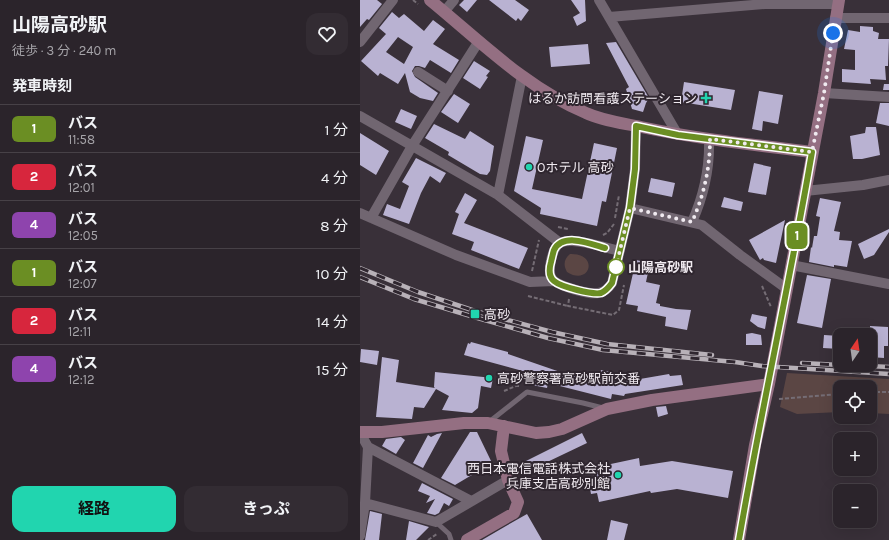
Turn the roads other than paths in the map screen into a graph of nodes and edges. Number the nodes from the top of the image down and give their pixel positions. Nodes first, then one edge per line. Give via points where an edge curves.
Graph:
1 (393, 0) edge
2 (454, 0) edge
3 (599, 0) edge
4 (424, 2) edge
5 (838, 2) edge
6 (444, 12) junction
7 (608, 17) junction
8 (836, 18) junction
9 (889, 18) edge
10 (479, 41) junction
11 (360, 42) edge
12 (418, 72) dead end
13 (522, 76) junction
14 (448, 91) junction
15 (824, 93) junction
16 (889, 97) edge
17 (360, 116) edge
18 (636, 126) junction
19 (678, 135) junction
20 (710, 139) junction
21 (412, 146) junction
22 (812, 152) junction
23 (889, 180) edge
24 (805, 191) junction
25 (498, 195) junction
26 (630, 208) junction
27 (360, 213) edge
28 (371, 218) junction
29 (692, 222) junction
30 (560, 243) junction
31 (620, 251) junction
32 (791, 265) junction
33 (554, 281) junction
34 (889, 284) edge
35 (787, 289) junction
36 (769, 384) junction
37 (607, 409) junction
38 (488, 422) junction
39 (504, 426) junction
40 (360, 433) edge
41 (368, 447) junction
42 (508, 480) junction
43 (471, 501) junction
44 (365, 503) junction
45 (436, 522) junction
46 (360, 536) edge
47 (452, 540) edge
48 (467, 540) edge
49 (739, 540) edge

1 - 11 street
2 - 6 street
3 - 7 street
4 - 6 street
5 - 7 street via 765,4
5 - 8 street
6 - 10 street
7 - 19 street
8 - 9 street
8 - 15 street
10 - 13 street
10 - 14 street
12 - 14 street
13 - 18 street via 545,92 587,114
13 - 25 street
14 - 21 street
15 - 16 street
15 - 22 street
17 - 21 street
18 - 19 street
18 - 26 street via 635,169
19 - 20 street
20 - 22 street
20 - 29 street via 705,186
21 - 25 street
21 - 28 street
22 - 24 street
23 - 24 street
24 - 32 street
25 - 30 street
26 - 29 street
26 - 31 street
27 - 28 street
28 - 33 street via 456,255 530,282
29 - 35 street via 702,225
30 - 31 street via 571,240
30 - 33 street via 554,250 549,270
31 - 33 street via 612,283 600,293 561,286
32 - 34 street
32 - 35 street
35 - 36 street
36 - 37 street via 652,400
36 - 49 street via 755,445
37 - 38 lane via 527,392
37 - 39 street via 562,429 549,432
38 - 39 street
38 - 40 street
39 - 42 street via 501,451
40 - 41 street
41 - 43 street
41 - 44 street
42 - 43 street
42 - 48 street via 518,502 514,513
43 - 45 street
44 - 45 street
44 - 46 street
45 - 47 lane

